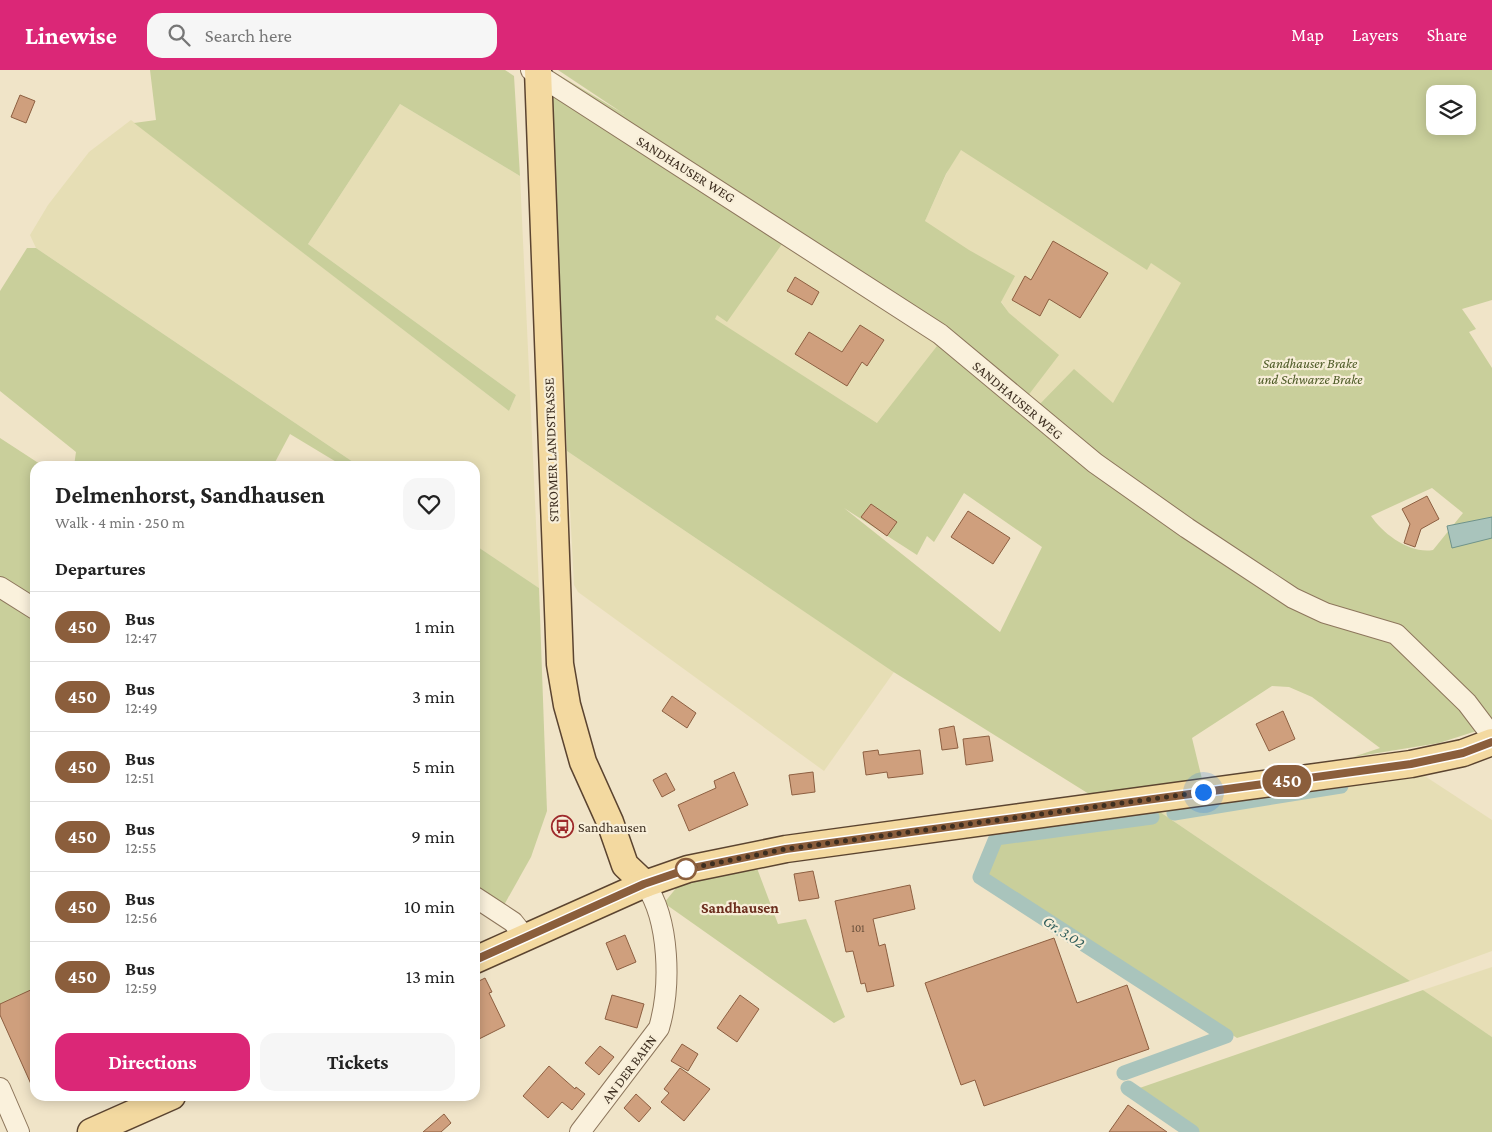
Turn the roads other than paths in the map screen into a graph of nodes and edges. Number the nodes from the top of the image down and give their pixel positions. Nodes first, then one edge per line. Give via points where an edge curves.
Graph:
1 (535, 72) edge
2 (0, 587) edge
3 (30, 606) edge
4 (1492, 736) edge
5 (1492, 742) edge
6 (644, 884) junction
7 (480, 900) edge
8 (525, 937) junction
9 (480, 958) edge
10 (0, 1088) edge
11 (161, 1101) edge
12 (19, 1132) edge
13 (92, 1132) edge
14 (580, 1132) edge

1 - 4 street, SANDHAUSER WEG via 940,334 1095,463 1293,598 1325,614 1396,634 1468,703
1 - 6 main road, STROMER LANDSTRASSE via 560,664 567,705 583,762 610,822 625,866
2 - 3 street
5 - 6 main road via 1463,753 1411,764 786,849 700,865
6 - 8 main road
6 - 14 street, AN DER BAHN via 655,899 661,924 666,972 664,1012 659,1028
7 - 8 street via 513,922
8 - 9 main road
10 - 12 street
11 - 13 main road

